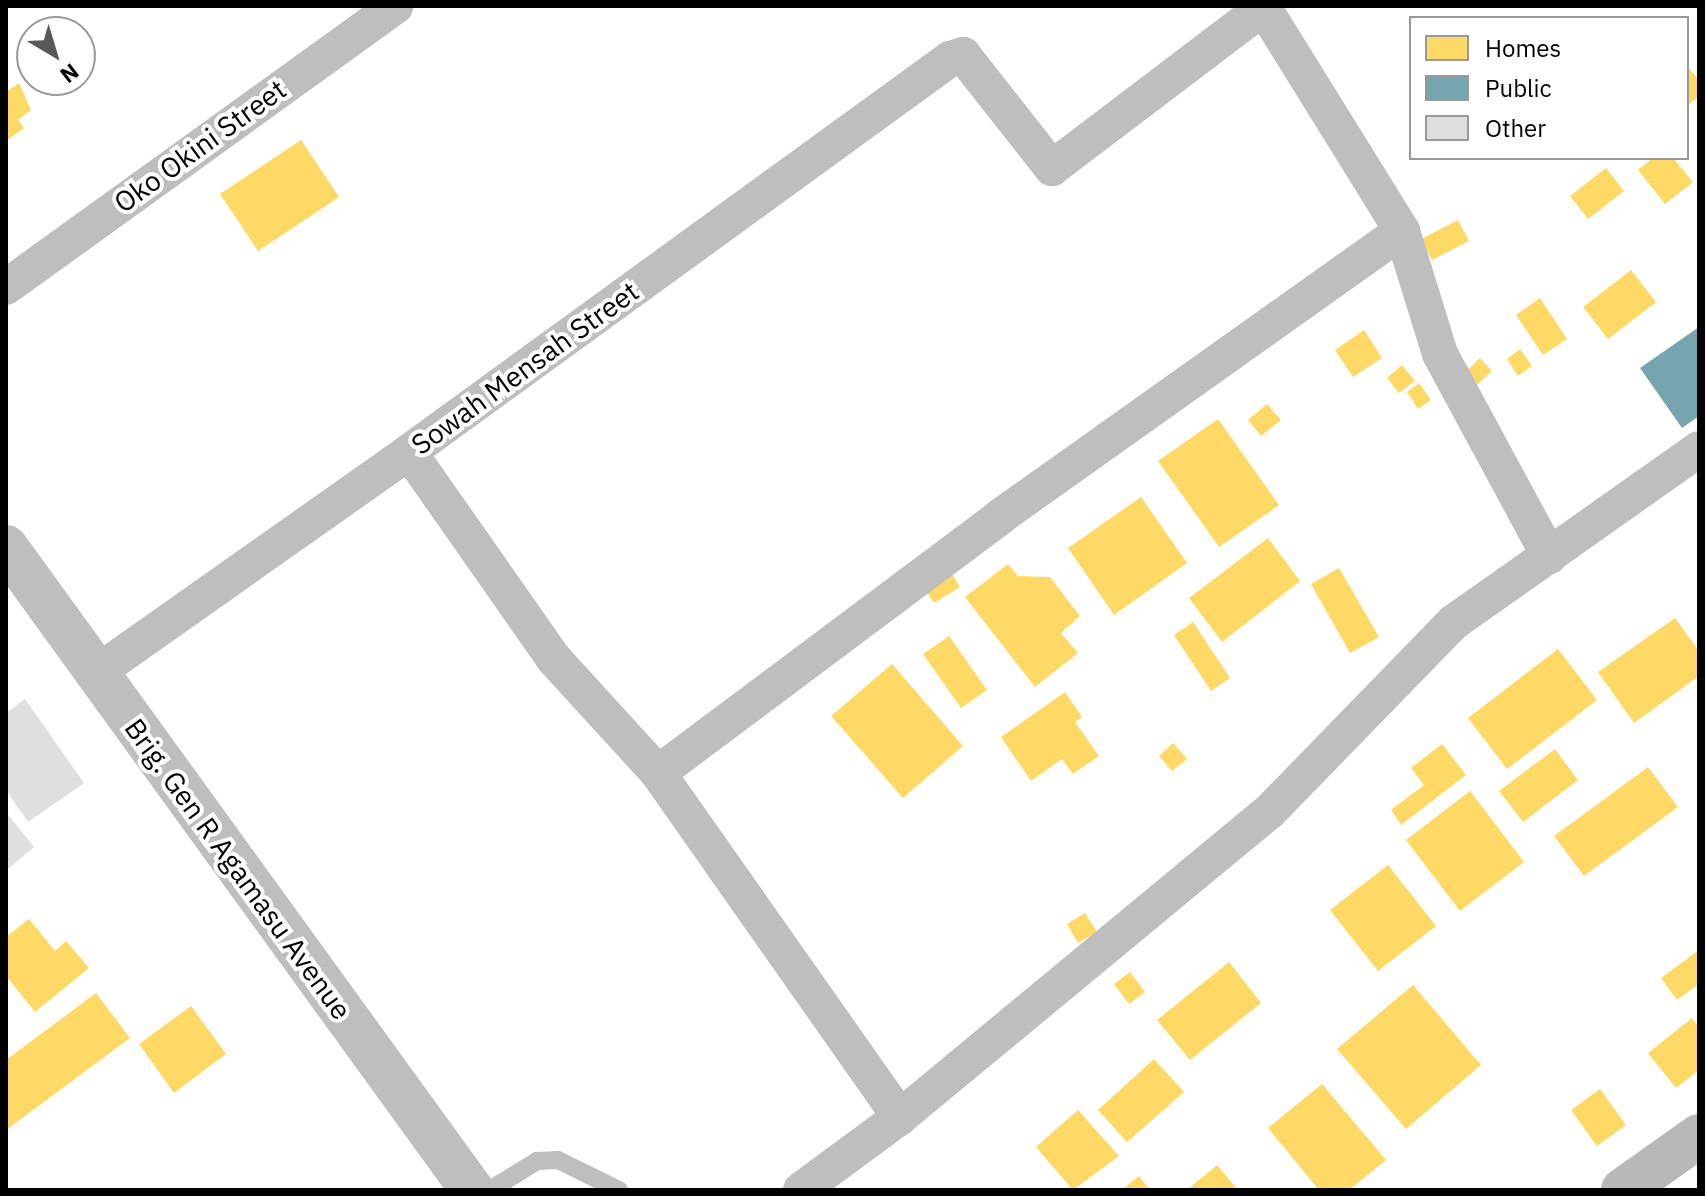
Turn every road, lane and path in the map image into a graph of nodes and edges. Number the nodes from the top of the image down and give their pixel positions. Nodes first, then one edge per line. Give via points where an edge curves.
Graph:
1 (395, 6) edge
2 (1402, 231) junction
3 (6, 287) edge
4 (1699, 449) edge
5 (409, 452) junction
6 (6, 547) edge
7 (1549, 556) junction
8 (96, 673) junction
9 (658, 773) junction
10 (900, 1117) junction
11 (1699, 1136) edge
12 (472, 1190) edge
13 (490, 1190) edge
14 (619, 1190) edge
15 (801, 1190) edge
16 (1623, 1190) edge

1 - 3 street, Oko Okini Street
2 - 5 street, Sowah Mensah Street via 1367,167 1265,13 1251,15 1052,168 963,55 950,59
2 - 7 street via 1440,354
2 - 9 street via 1001,516
4 - 7 street
5 - 8 street, Sowah Mensah Street
5 - 9 street via 554,659
6 - 8 street, Brig. Gen R Agamasu Avenue
7 - 10 street via 1454,622 1269,812
8 - 12 street, Brig. Gen R Agamasu Avenue
9 - 10 street
10 - 15 street
11 - 16 main road
13 - 14 lane via 537,1161 558,1160

